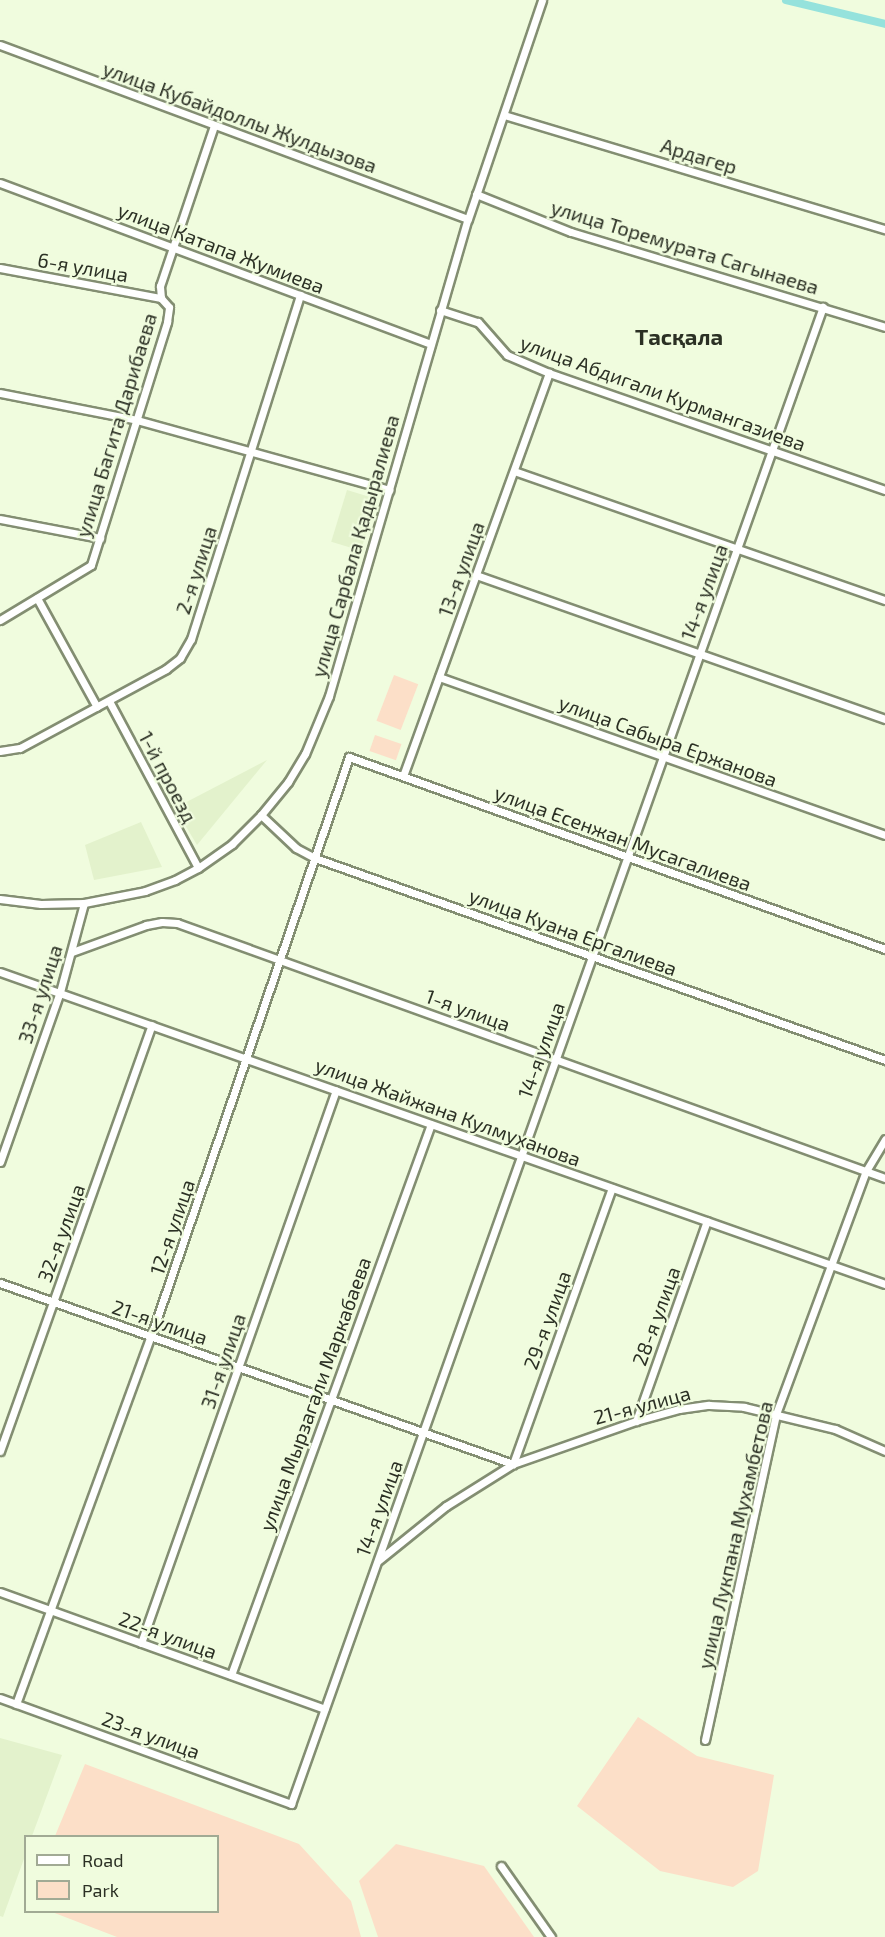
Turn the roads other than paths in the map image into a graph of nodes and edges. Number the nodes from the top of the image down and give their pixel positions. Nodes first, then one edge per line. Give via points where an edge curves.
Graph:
1 (542, 0) edge
2 (0, 45) edge
3 (504, 115) junction
4 (214, 126) junction
5 (0, 183) edge
6 (476, 194) junction
7 (468, 219) junction
8 (885, 229) edge
9 (172, 246) junction
10 (0, 268) edge
11 (300, 295) junction
12 (161, 298) junction
13 (822, 307) junction
14 (440, 310) junction
15 (885, 327) edge
16 (431, 344) junction
17 (549, 373) junction
18 (0, 393) edge
19 (137, 420) junction
20 (251, 450) junction
21 (772, 450) junction
22 (514, 471) junction
23 (389, 490) junction
24 (885, 490) edge
25 (0, 519) edge
26 (100, 538) junction
27 (737, 549) junction
28 (476, 575) junction
29 (37, 598) junction
30 (885, 600) edge
31 (0, 620) edge
32 (699, 655) junction
33 (439, 677) junction
34 (109, 701) junction
35 (96, 707) junction
36 (885, 719) edge
37 (0, 751) edge
38 (663, 756) junction
39 (349, 757) joint
40 (404, 776) junction
41 (261, 816) junction
42 (885, 835) edge
43 (315, 858) junction
44 (627, 858) junction
45 (198, 868) junction
46 (0, 899) edge
47 (84, 903) junction
48 (885, 949) edge
49 (72, 952) junction
50 (592, 956) junction
51 (282, 960) junction
52 (0, 972) edge
53 (60, 992) junction
54 (152, 1025) junction
55 (248, 1059) junction
56 (555, 1060) junction
57 (885, 1060) edge
58 (336, 1090) junction
59 (431, 1124) junction
60 (885, 1139) edge
61 (521, 1155) junction
62 (0, 1162) edge
63 (866, 1171) junction
64 (885, 1178) edge
65 (612, 1188) junction
66 (707, 1221) junction
67 (830, 1266) junction
68 (0, 1283) edge
69 (885, 1284) edge
70 (54, 1302) junction
71 (151, 1336) junction
72 (238, 1367) junction
73 (331, 1400) junction
74 (776, 1414) junction
75 (636, 1421) junction
76 (423, 1432) junction
77 (0, 1451) edge
78 (885, 1451) edge
79 (513, 1464) junction
80 (377, 1561) junction
81 (0, 1592) edge
82 (52, 1610) junction
83 (141, 1643) junction
84 (231, 1675) junction
85 (0, 1698) edge
86 (16, 1704) junction
87 (325, 1708) junction
88 (705, 1740) dead end
89 (291, 1804) joint
90 (501, 1866) dead end
91 (551, 1937) edge

1 - 3 street, улица Сарбала Қадыралиева
2 - 4 street, улица Кубайдоллы Жулдызова
3 - 6 street, улица Сарбала Қадыралиева
3 - 8 street, Ардагер
4 - 7 street, улица Кубайдоллы Жулдызова
4 - 9 street, улица Багита Дарибаева
5 - 9 street, улица Катапа Жумиева
6 - 7 street, улица Сарбала Қадыралиева
6 - 13 street, улица Торемурата Сагынаева via 571,232
7 - 14 street, улица Сарбала Қадыралиева
9 - 11 street, улица Катапа Жумиева
9 - 12 street, улица Багита Дарибаева via 160,286
10 - 12 street, 6-я улица
11 - 16 street, улица Катапа Жумиева
11 - 20 street, 2-я улица
12 - 19 street, улица Багита Дарибаева via 168,307 167,322
13 - 15 street, улица Торемурата Сагынаева
13 - 21 street, 14-я улица
14 - 16 street, улица Сарбала Қадыралиева
14 - 17 street, улица Абдигали Курмангазиева via 478,322 507,355
16 - 23 street, улица Сарбала Қадыралиева
17 - 21 street, улица Абдигали Курмангазиева
17 - 22 street, 13-я улица
18 - 19 street
19 - 20 street
19 - 26 street, улица Багита Дарибаева
20 - 23 street
20 - 34 street, 2-я улица via 191,639 180,658 166,669
21 - 24 street, улица Абдигали Курмангазиева
21 - 27 street, 14-я улица
22 - 27 street
22 - 28 street, 13-я улица
23 - 41 street, улица Сарбала Қадыралиева via 329,696 305,754
25 - 26 street
26 - 29 street, улица Багита Дарибаева via 92,565
27 - 30 street
27 - 32 street, 14-я улица
28 - 32 street
28 - 33 street, 13-я улица
29 - 31 street, улица Багита Дарибаева
29 - 35 street
32 - 36 street
32 - 38 street, 14-я улица
33 - 38 street, улица Сабыра Ержанова
33 - 40 street, 13-я улица
34 - 35 street, 2-я улица
34 - 45 street, 1-й проезд
35 - 37 street, 2-я улица via 20,748
38 - 42 street, улица Сабыра Ержанова
38 - 44 street, 14-я улица
39 - 40 street, улица Есенжан Мусагалиева
39 - 43 street, 12-я улица
40 - 44 street, улица Есенжан Мусагалиева
41 - 43 street, улица Куана Ергалиева via 296,848
41 - 45 street, улица Сарбала Қадыралиева via 232,844
43 - 50 street, улица Куана Ергалиева
43 - 51 street, 12-я улица
44 - 48 street, улица Есенжан Мусагалиева
44 - 50 street, 14-я улица
45 - 47 street, улица Сарбала Қадыралиева via 145,891
46 - 47 street, улица Сарбала Қадыралиева via 41,904
47 - 49 street, 33-я улица
49 - 51 street, 1-я улица via 162,922 177,923
49 - 53 street, 33-я улица
50 - 56 street, 14-я улица
50 - 57 street, улица Куана Ергалиева
51 - 55 street, 12-я улица
51 - 56 street, 1-я улица
52 - 53 street, улица Жайжана Кулмуханова
53 - 54 street, улица Жайжана Кулмуханова
53 - 62 street, 33-я улица
54 - 55 street, улица Жайжана Кулмуханова
54 - 70 street, 32-я улица
55 - 58 street, улица Жайжана Кулмуханова
55 - 71 street, 12-я улица
56 - 61 street, 14-я улица
56 - 63 street, 1-я улица
58 - 59 street, улица Жайжана Кулмуханова
58 - 72 street, 31-я улица
59 - 61 street, улица Жайжана Кулмуханова
59 - 73 street, улица Мырзагали Маркабаева
60 - 63 street, улица Лукпана Мухамбетова
61 - 65 street, улица Жайжана Кулмуханова
61 - 76 street, 14-я улица
63 - 64 street, 1-я улица
63 - 67 street, улица Лукпана Мухамбетова
65 - 66 street, улица Жайжана Кулмуханова
65 - 79 street, 29-я улица
66 - 67 street, улица Жайжана Кулмуханова
66 - 75 street, 28-я улица
67 - 69 street, улица Жайжана Кулмуханова
67 - 74 street, улица Лукпана Мухамбетова
68 - 70 street, 21-я улица
70 - 71 street, 21-я улица
70 - 77 street, 32-я улица
71 - 72 street, 21-я улица
71 - 82 street, 12-я улица
72 - 73 street, 21-я улица
72 - 83 street, 31-я улица
73 - 76 street, 21-я улица
73 - 84 street, улица Мырзагали Маркабаева
74 - 75 street, 21-я улица via 709,1405
74 - 78 street, 21-я улица via 835,1429
74 - 88 street, улица Лукпана Мухамбетова
75 - 79 street, 21-я улица
76 - 79 street, 21-я улица
76 - 80 street, 14-я улица
79 - 80 street, 21-я улица via 446,1506
80 - 87 street, 14-я улица
81 - 82 street, 22-я улица
82 - 83 street, 22-я улица
82 - 86 street, 12-я улица
83 - 84 street, 22-я улица
84 - 87 street, 22-я улица
85 - 86 street, 23-я улица
86 - 89 street, 23-я улица
87 - 89 street, 14-я улица
90 - 91 street

